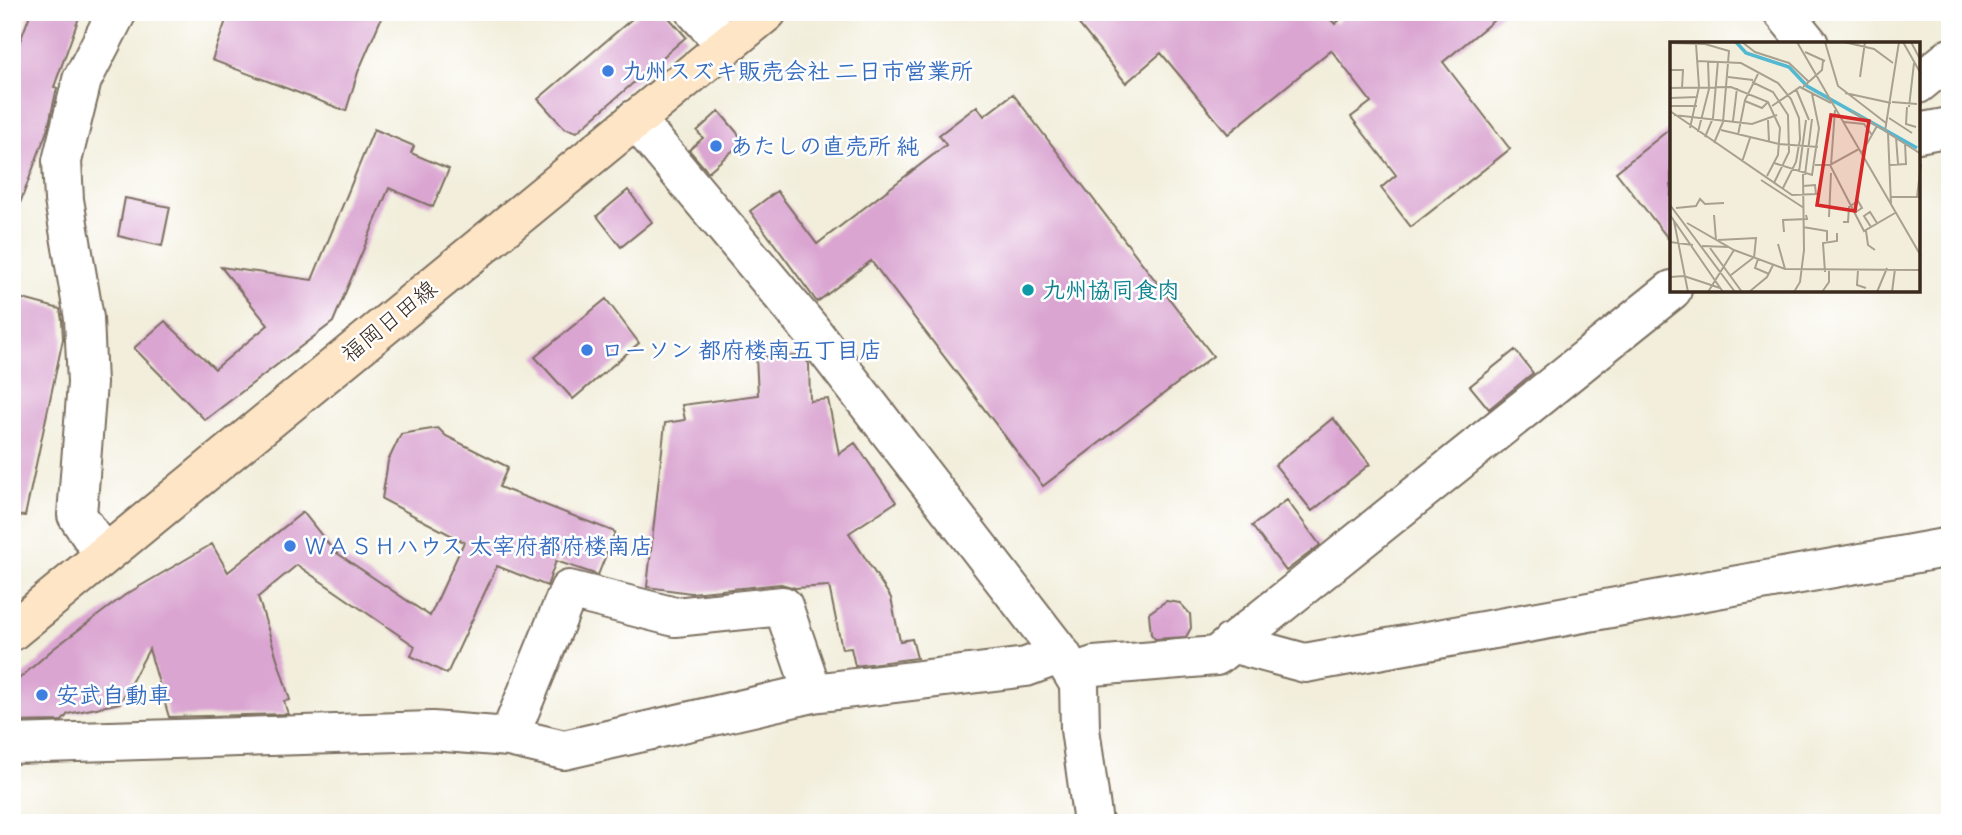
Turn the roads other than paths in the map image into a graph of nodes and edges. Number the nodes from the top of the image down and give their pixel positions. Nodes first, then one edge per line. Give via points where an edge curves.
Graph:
1 (117, 12) edge
2 (696, 12) edge
3 (767, 12) edge
4 (1783, 12) edge
5 (1807, 42) edge
6 (726, 45) junction
7 (1950, 58) edge
8 (1920, 82) edge
9 (635, 119) junction
10 (1950, 127) edge
11 (1920, 133) edge
12 (1670, 291) edge
13 (1950, 547) edge
14 (103, 554) junction
15 (12, 631) edge
16 (1231, 643) junction
17 (1067, 664) junction
18 (813, 693) junction
19 (509, 737) junction
20 (12, 744) edge
21 (1093, 823) edge

1 - 14 street via 82,80 62,161 87,383 77,515
2 - 6 street
3 - 6 main road, 福岡日田線
4 - 5 street
6 - 9 main road, 福岡日田線
7 - 8 street
9 - 14 main road, 福岡日田線
9 - 17 street via 811,330
10 - 11 street
12 - 16 street
13 - 16 street via 1305,663
14 - 15 main road, 福岡日田線
16 - 17 street via 1216,656
17 - 18 street
17 - 21 street via 1079,684 1080,729
18 - 19 street via 564,750
18 - 19 street via 783,606 675,617 569,590
19 - 20 street via 419,731

